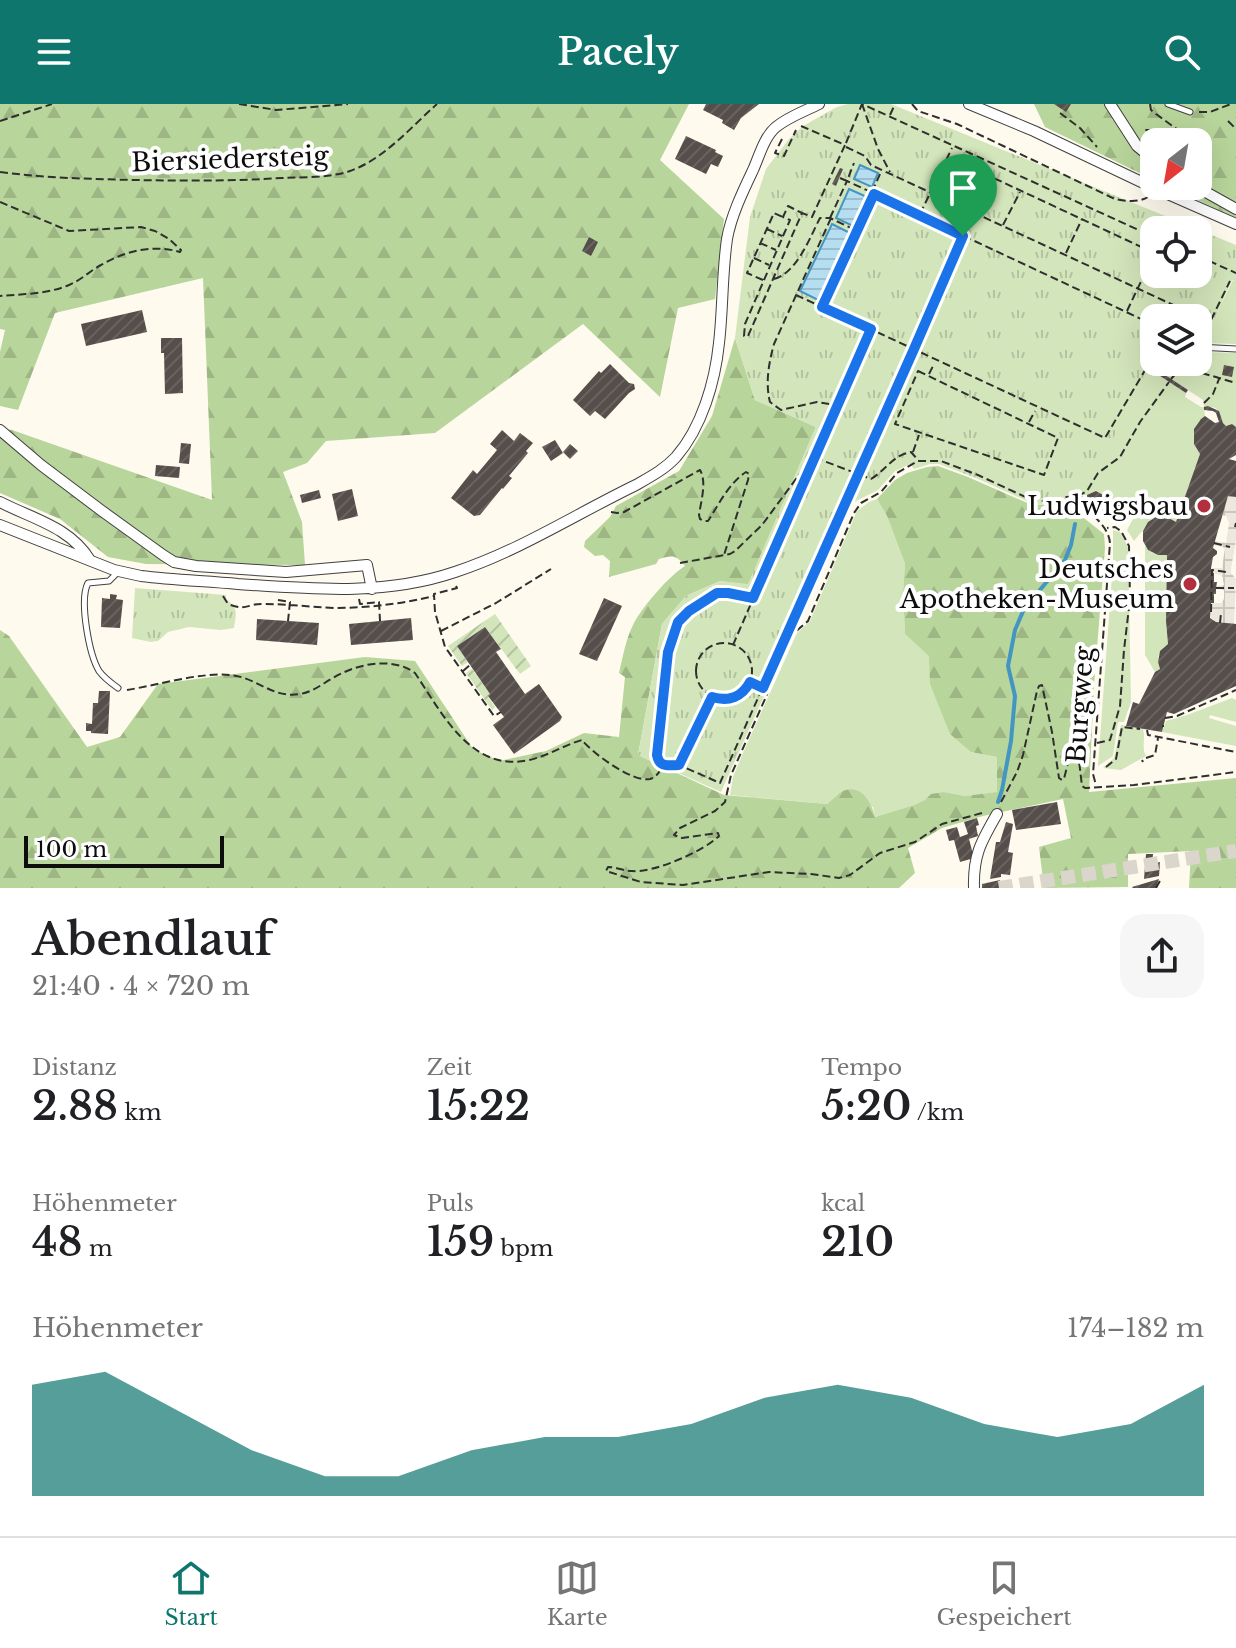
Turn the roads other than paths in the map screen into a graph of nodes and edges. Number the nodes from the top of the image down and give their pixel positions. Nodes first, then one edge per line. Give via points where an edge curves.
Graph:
1 (819, 104) edge
2 (969, 104) edge
3 (1110, 104) edge
4 (1168, 104) edge
5 (1190, 112) road end
6 (1140, 148) edge
7 (1140, 181) edge
8 (1212, 196) edge
9 (1181, 200) edge
10 (1236, 209) edge
11 (1236, 224) edge
12 (1212, 348) edge
13 (1236, 349) edge
14 (0, 430) edge
15 (0, 502) edge
16 (0, 525) edge
17 (90, 560) junction
18 (118, 571) junction
19 (372, 589) junction
20 (118, 688) road end
21 (997, 815) road end
22 (974, 888) edge

1 - 19 street via 772,131 740,202 727,241 714,375 707,400 676,456 657,473 476,565 425,581
2 - 7 street
3 - 6 street
4 - 5 lane
8 - 10 street
9 - 11 street
12 - 13 lane
14 - 19 street via 174,562 286,572 367,565
15 - 17 street via 64,532
16 - 17 street
17 - 18 street
18 - 19 street via 313,590
18 - 20 lane via 109,581 88,583 85,590 95,660
21 - 22 street via 978,848

